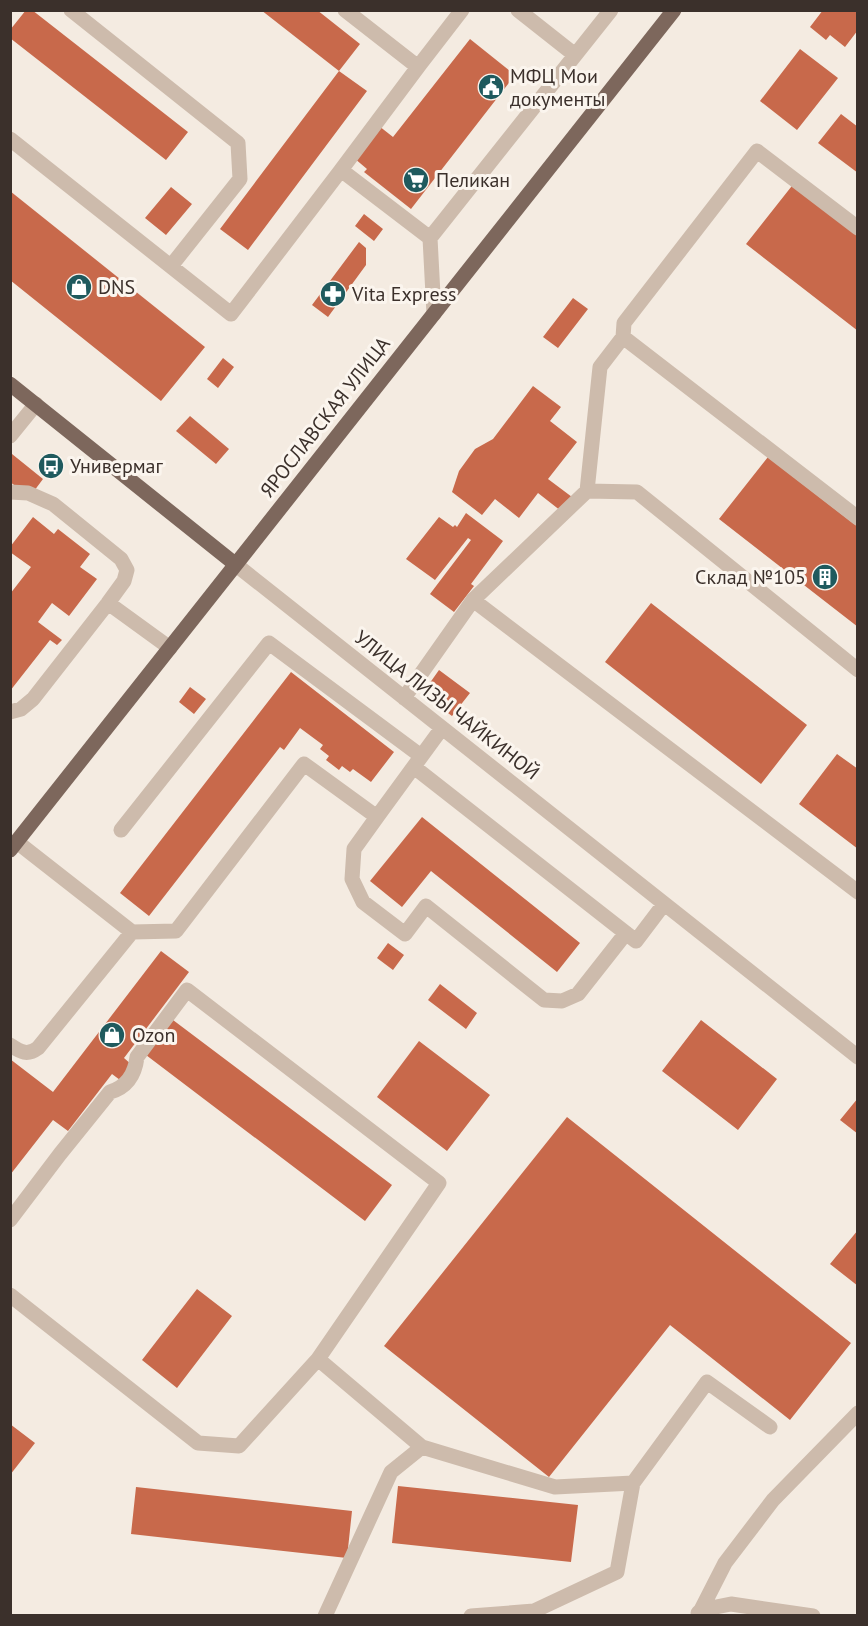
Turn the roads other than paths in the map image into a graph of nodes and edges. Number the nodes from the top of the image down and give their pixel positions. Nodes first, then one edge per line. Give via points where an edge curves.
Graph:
1 (71, 10) edge
2 (345, 10) edge
3 (462, 10) edge
4 (518, 10) edge
5 (611, 10) edge
6 (674, 10) edge
7 (575, 55) junction
8 (418, 67) junction
9 (10, 139) edge
10 (341, 170) junction
11 (858, 228) edge
12 (430, 238) junction
13 (171, 266) junction
14 (434, 314) junction
15 (622, 337) junction
16 (10, 384) edge
17 (36, 404) junction
18 (10, 436) edge
19 (588, 491) junction
20 (10, 492) edge
21 (858, 518) edge
22 (235, 564) junction
23 (473, 600) junction
24 (108, 603) junction
25 (170, 648) junction
26 (858, 670) edge
27 (404, 698) junction
28 (10, 712) edge
29 (442, 728) junction
30 (418, 762) junction
31 (377, 817) junction
32 (122, 830) dead end
33 (14, 846) edge
34 (858, 892) edge
35 (664, 904) junction
36 (132, 932) junction
37 (626, 933) junction
38 (10, 1045) edge
39 (858, 1057) edge
40 (10, 1220) edge
41 (10, 1295) edge
42 (318, 1359) junction
43 (858, 1413) edge
44 (770, 1427) dead end
45 (422, 1447) junction
46 (633, 1483) junction
47 (698, 1613) edge
48 (325, 1616) edge
49 (471, 1616) edge
50 (813, 1616) edge

1 - 13 street via 238,143 240,179
2 - 8 street
3 - 8 street
4 - 7 street
5 - 7 street
6 - 14 main road, ЯРОСЛАВСКАЯ УЛИЦА
7 - 12 street
8 - 10 street
9 - 13 street
10 - 12 street
10 - 13 street via 231,314
11 - 15 street via 757,151 624,322
12 - 14 street
14 - 22 main road, ЯРОСЛАВСКАЯ УЛИЦА
15 - 19 street via 600,368
15 - 21 street
16 - 17 main road, УЛИЦА ЛИЗЫ ЧАЙКИНОЙ
17 - 18 street
17 - 22 main road, УЛИЦА ЛИЗЫ ЧАЙКИНОЙ
19 - 23 street
19 - 26 street via 636,492
20 - 24 street via 28,493 53,504 121,559 127,570
22 - 25 main road, ЯРОСЛАВСКАЯ УЛИЦА
22 - 27 street, УЛИЦА ЛИЗЫ ЧАЙКИНОЙ
23 - 27 street
23 - 34 street
24 - 25 street
24 - 28 street via 33,699
25 - 33 main road, ЯРОСЛАВСКАЯ УЛИЦА
27 - 29 street, УЛИЦА ЛИЗЫ ЧАЙКИНОЙ
29 - 30 street
29 - 35 street, УЛИЦА ЛИЗЫ ЧАЙКИНОЙ
30 - 31 street
30 - 32 street via 269,643
30 - 37 street
31 - 36 street via 304,764 176,931
31 - 37 street via 354,849 352,879 363,902 405,934 426,906 544,1000 562,1001 578,994
33 - 36 street
35 - 37 street via 636,941
35 - 39 street, УЛИЦА ЛИЗЫ ЧАЙКИНОЙ
36 - 38 street via 38,1048 26,1053
40 - 42 street via 110,1092 122,1089 136,1071 137,1057 187,990 439,1183
41 - 42 street via 198,1443 239,1446
42 - 45 street
43 - 47 street via 773,1500 725,1563
44 - 46 street via 707,1382
45 - 46 street via 555,1486
45 - 48 street via 391,1473
46 - 49 street via 617,1572 534,1611
47 - 50 street via 731,1604

